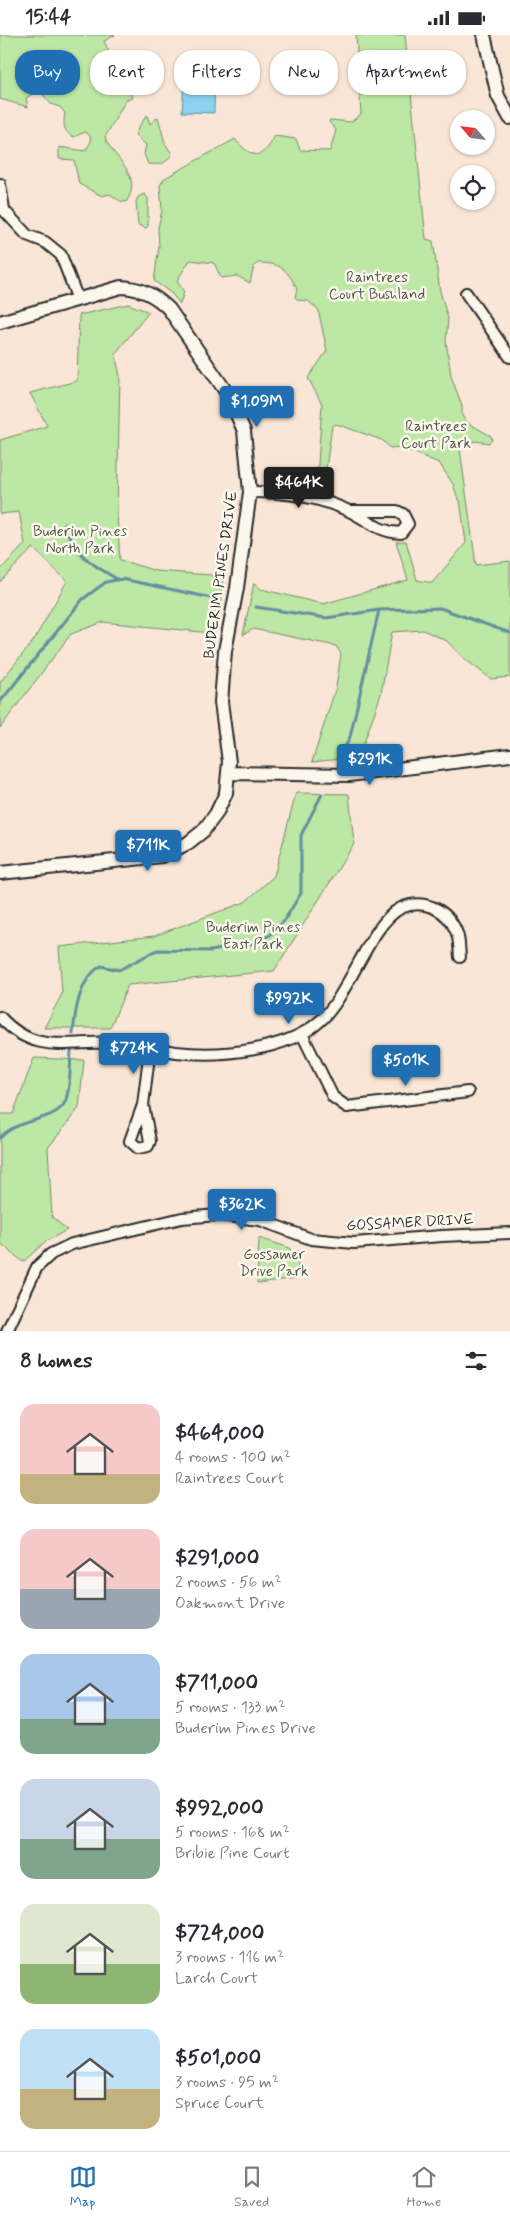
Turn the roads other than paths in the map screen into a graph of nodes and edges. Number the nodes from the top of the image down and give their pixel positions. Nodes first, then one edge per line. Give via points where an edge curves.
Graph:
1 (484, 35) edge
2 (510, 118) edge
3 (0, 183) edge
4 (2, 208) edge
5 (466, 293) dead end
6 (78, 300) junction
7 (0, 322) edge
8 (510, 357) edge
9 (250, 492) junction
10 (350, 511) junction
11 (510, 755) edge
12 (229, 773) junction
13 (0, 873) edge
14 (460, 957) dead end
15 (0, 1017) edge
16 (302, 1034) junction
17 (150, 1048) junction
18 (468, 1092) dead end
19 (143, 1105) dead end
20 (510, 1233) edge
21 (7, 1331) edge

1 - 2 street via 498,96
3 - 4 street
4 - 6 street via 27,235 61,255
5 - 8 street
6 - 7 street, BUDERIM PINES DRIVE
6 - 9 street, BUDERIM PINES DRIVE via 121,287 137,288 158,297 170,309 229,396 244,431
9 - 10 street via 290,494
9 - 12 street, BUDERIM PINES DRIVE via 225,651 222,693
10 - 10 street via 396,511 403,514 408,524 401,533 389,533
11 - 12 street via 349,775
12 - 13 street, BUDERIM PINES DRIVE via 222,802 210,823 196,837 173,851 148,859
14 - 16 street via 457,932 441,911 417,904 400,909 386,920 330,1011
15 - 17 street via 19,1034 38,1043 121,1043
16 - 17 street via 260,1048 224,1053
16 - 18 street via 333,1097 347,1107
17 - 19 street
20 - 21 street, GOSSAMER DRIVE via 354,1243 311,1239 260,1220 218,1215 182,1218 72,1244 51,1253 37,1267

